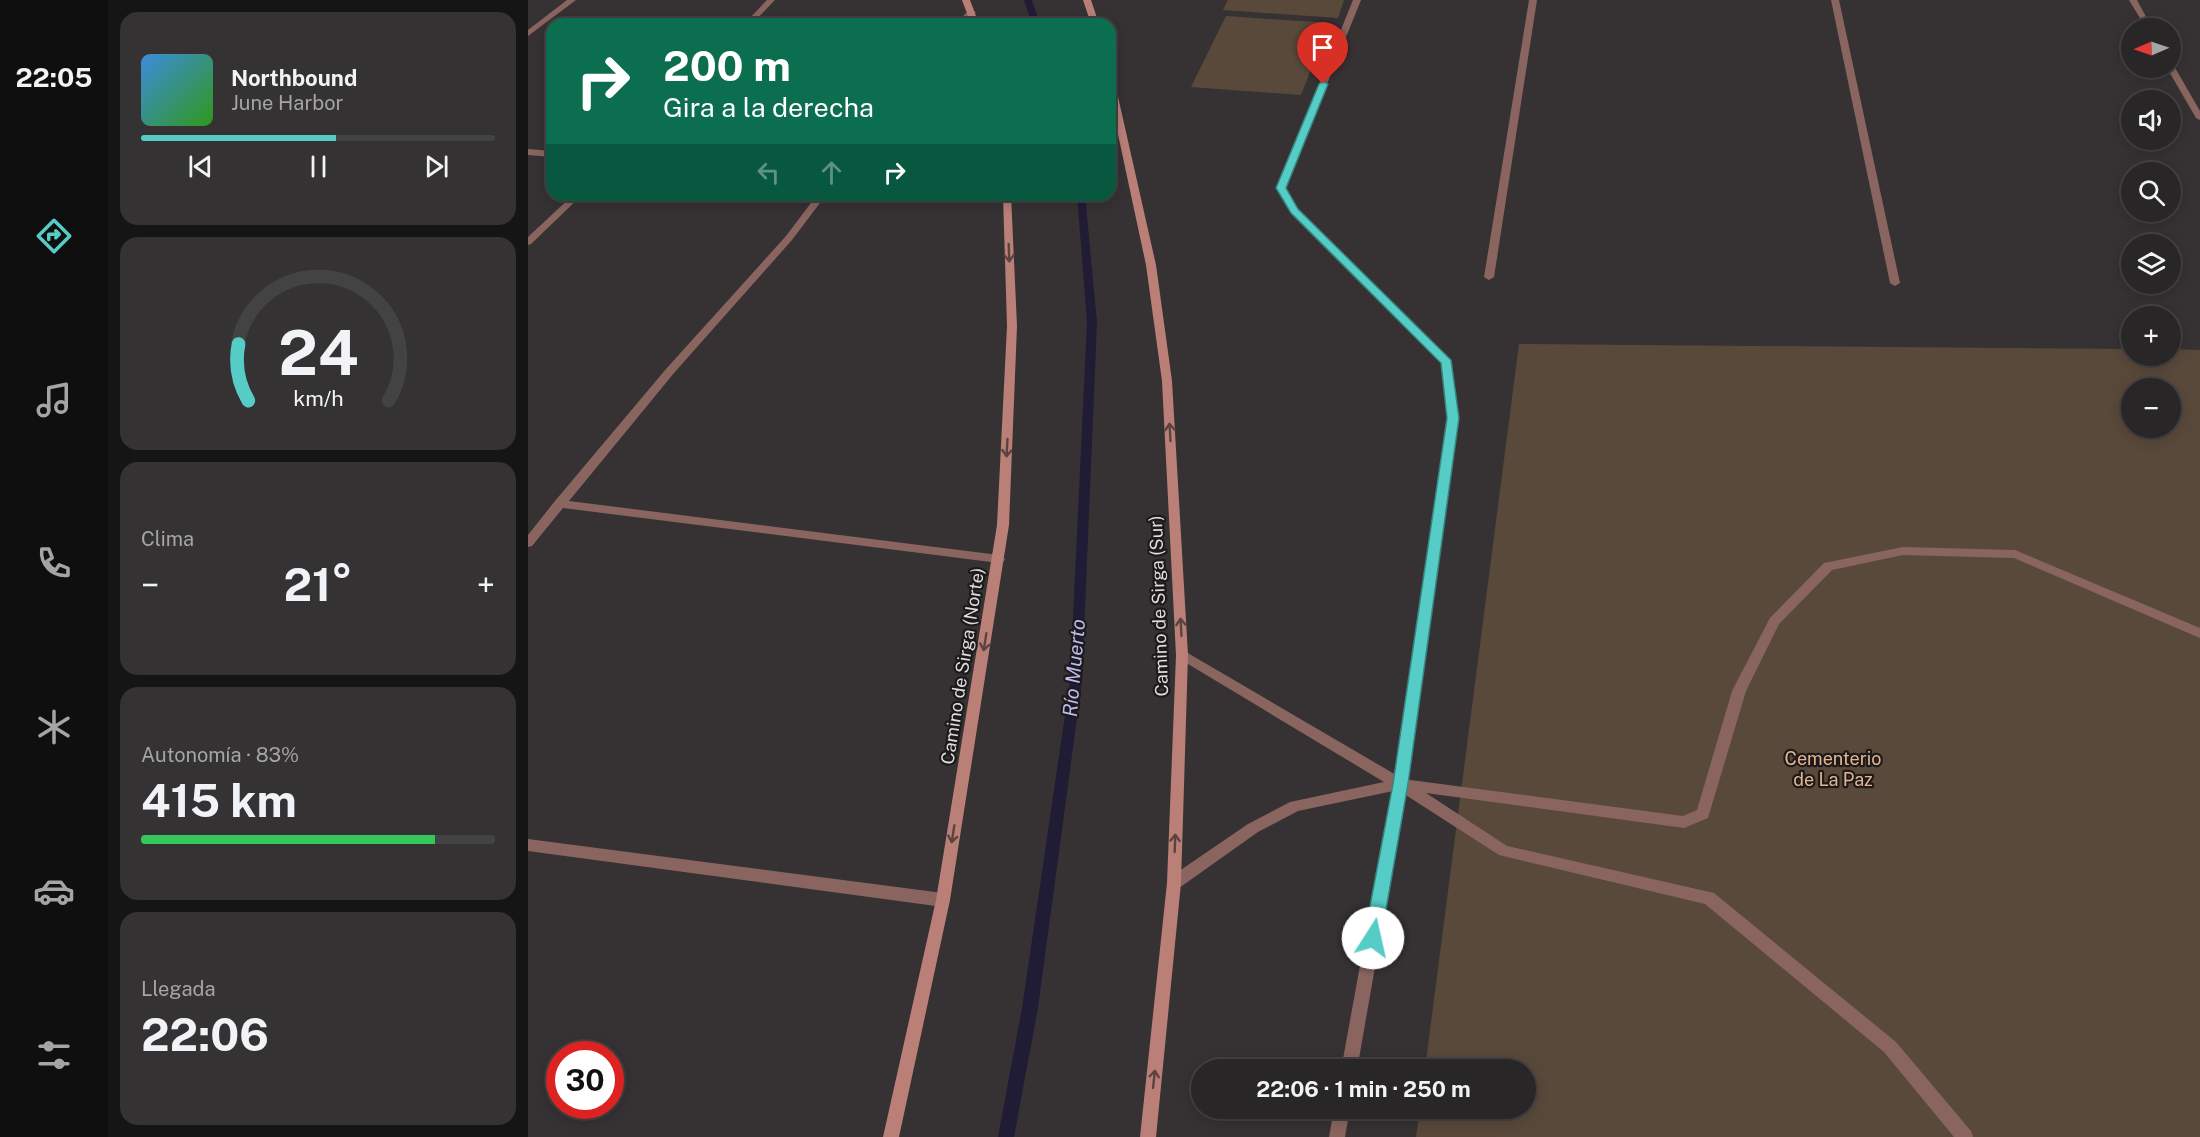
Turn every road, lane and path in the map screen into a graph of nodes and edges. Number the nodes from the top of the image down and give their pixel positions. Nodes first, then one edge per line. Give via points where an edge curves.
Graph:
1 (572, 0) edge
2 (771, 0) edge
3 (966, 0) edge
4 (1087, 0) edge
5 (1357, 0) edge
6 (1533, 0) edge
7 (1835, 0) edge
8 (2133, 0) edge
9 (972, 12) junction
10 (549, 18) edge
11 (754, 18) edge
12 (966, 18) edge
13 (974, 18) edge
14 (1093, 18) edge
15 (2144, 18) edge
16 (546, 20) edge
17 (528, 34) edge
18 (2177, 78) edge
19 (1116, 106) edge
20 (2200, 118) edge
21 (528, 152) edge
22 (546, 154) edge
23 (572, 201) edge
24 (817, 201) edge
25 (1007, 201) edge
26 (528, 242) edge
27 (1489, 277) dead end
28 (1895, 284) dead end
29 (559, 504) junction
30 (528, 543) edge
31 (999, 559) junction
32 (2200, 633) edge
33 (1182, 655) junction
34 (1400, 784) junction
35 (528, 845) edge
36 (1174, 883) junction
37 (943, 900) junction
38 (1351, 1059) edge
39 (1340, 1119) edge
40 (891, 1137) edge
41 (1148, 1137) edge
42 (1337, 1137) edge
43 (1965, 1137) edge

1 - 10 street
2 - 11 street
3 - 9 main road
4 - 14 main road
5 - 34 street via 1281,188 1294,210 1447,362 1453,418
6 - 27 street
7 - 28 street
8 - 15 street
9 - 12 street
9 - 13 main road
16 - 17 street
18 - 20 street
33 -> 19 main road, Camino de Sirga (Sur) via 1167,381 1151,265
21 - 22 street
23 - 26 street
24 - 29 street
25 -> 31 main road, Camino de Sirga (Norte) via 1012,326
29 - 30 street
29 - 31 street
31 -> 37 main road, Camino de Sirga (Norte)
32 - 34 street via 2015,554 1903,550 1828,566 1774,621 1739,691 1703,814 1684,822
33 - 34 street
36 -> 33 main road, Camino de Sirga (Sur)
34 - 36 street via 1295,806 1252,828
34 - 38 street
34 - 43 street via 1504,851 1709,898 1890,1047
35 - 37 street
41 -> 36 main road, Camino de Sirga (Sur)
37 - 40 main road, Camino de Sirga (Norte)
39 - 42 street

